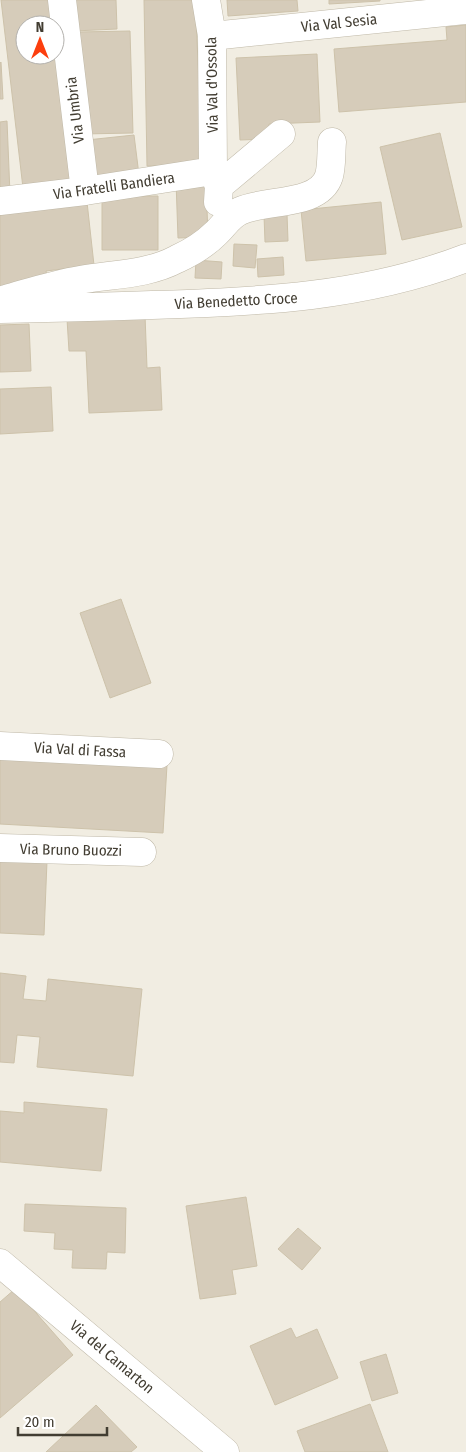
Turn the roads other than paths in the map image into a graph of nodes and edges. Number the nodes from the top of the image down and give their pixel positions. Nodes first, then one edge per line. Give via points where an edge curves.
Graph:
1 (62, 0) edge
2 (206, 0) edge
3 (466, 10) edge
4 (212, 36) junction
5 (282, 134) dead end
6 (332, 142) dead end
7 (216, 178) junction
8 (85, 191) junction
9 (0, 201) edge
10 (215, 234) junction
11 (466, 258) edge
12 (0, 300) edge
13 (0, 309) edge
14 (0, 746) edge
15 (159, 754) dead end
16 (0, 848) edge
17 (142, 852) dead end
18 (0, 1263) edge
19 (225, 1452) edge

1 - 8 street, Via Umbria
2 - 4 street, Via Val d'Ossola
3 - 4 street, Via Val Sesia
4 - 7 street, Via Val d'Ossola
5 - 7 street
6 - 10 street via 328,178 316,193 246,208 231,217
7 - 8 street, Via Fratelli Bandiera
7 - 10 street, Via Val d'Ossola
8 - 9 street, Via Fratelli Bandiera
10 - 12 street via 177,260 148,270 79,280
11 - 13 street, Via Benedetto Croce via 412,276 304,297 192,304
14 - 15 street, Via Val di Fassa
16 - 17 street, Via Bruno Buozzi
18 - 19 street, Via del Camarton

